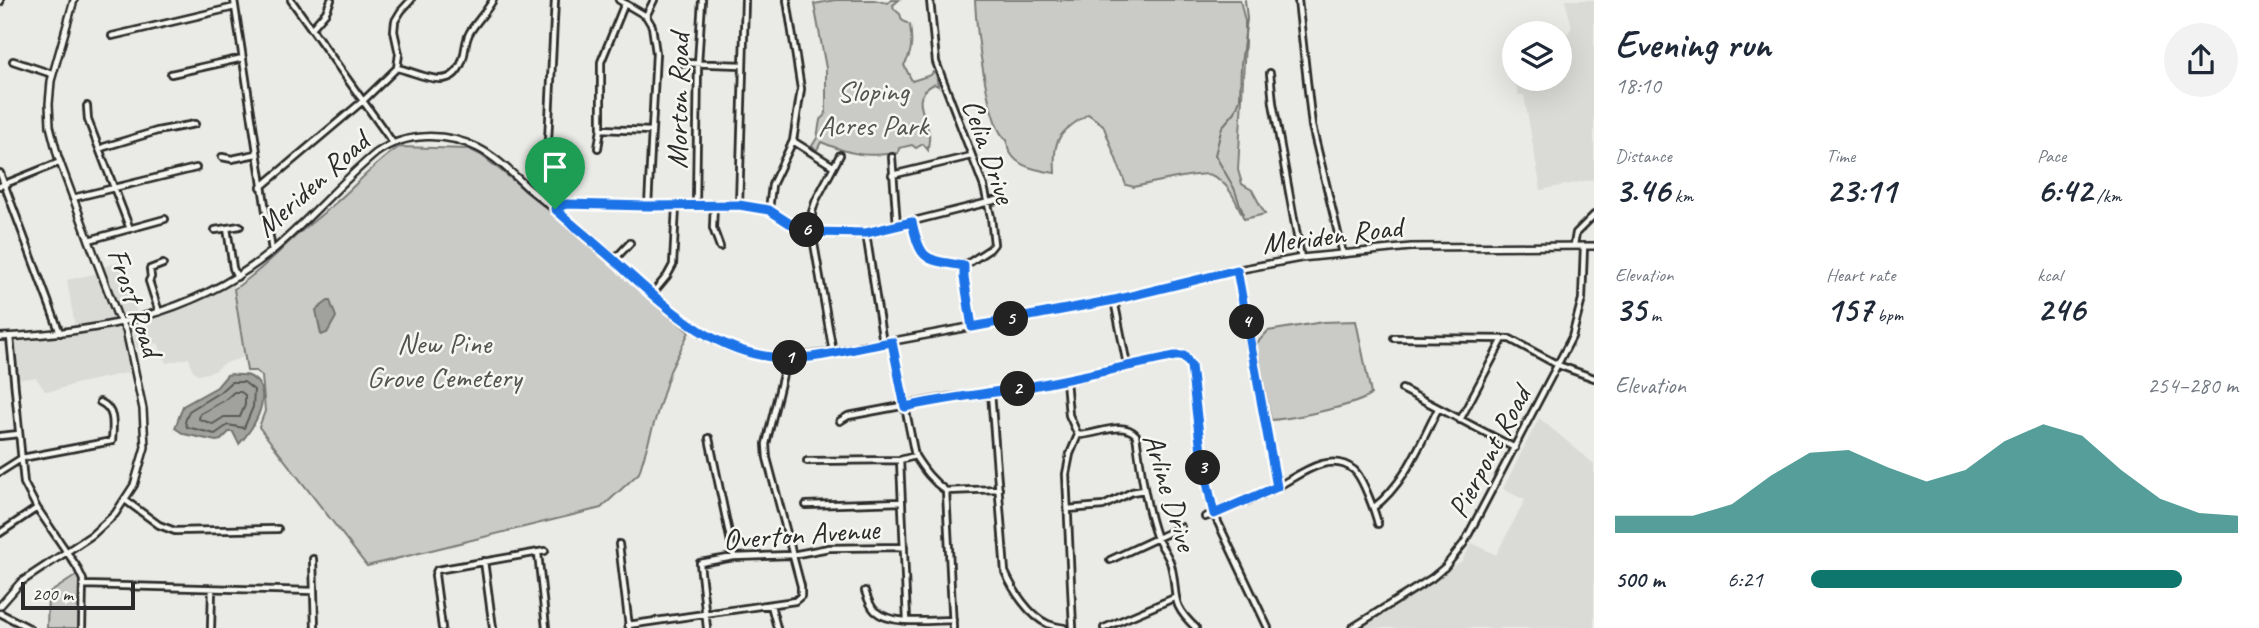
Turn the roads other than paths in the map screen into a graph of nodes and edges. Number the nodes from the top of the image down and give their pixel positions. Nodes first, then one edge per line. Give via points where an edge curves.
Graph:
1 (74, 0) edge
2 (234, 0) edge
3 (292, 0) edge
4 (331, 0) edge
5 (411, 0) edge
6 (493, 0) edge
7 (555, 0) edge
8 (654, 0) edge
9 (702, 0) edge
10 (745, 0) edge
11 (787, 0) edge
12 (930, 0) edge
13 (1298, 0) edge
14 (622, 1) edge
15 (235, 7) junction
16 (646, 16) junction
17 (312, 28) junction
18 (112, 36) dead end
19 (243, 58) junction
20 (13, 61) dead end
21 (683, 63) dead end
22 (698, 64) junction
23 (742, 65) junction
24 (397, 68) junction
25 (1270, 73) dead end
26 (52, 74) junction
27 (171, 74) dead end
28 (363, 100) junction
29 (87, 106) dead end
30 (195, 124) dead end
31 (601, 129) junction
32 (651, 131) junction
33 (793, 141) junction
34 (393, 142) junction
35 (598, 148) dead end
36 (100, 149) junction
37 (256, 154) junction
38 (840, 155) dead end
39 (971, 156) junction
40 (222, 157) dead end
41 (891, 157) dead end
42 (60, 162) junction
43 (833, 166) junction
44 (196, 168) dead end
45 (0, 173) edge
46 (892, 175) junction
47 (2, 185) edge
48 (261, 187) junction
49 (116, 188) junction
50 (73, 198) junction
51 (1001, 199) dead end
52 (545, 201) junction
53 (988, 203) junction
54 (696, 204) junction
55 (713, 204) junction
56 (739, 205) junction
57 (648, 206) junction
58 (676, 206) junction
59 (555, 209) junction
60 (769, 210) junction
61 (1594, 215) edge
62 (165, 219) dead end
63 (912, 222) junction
64 (240, 226) dead end
65 (897, 226) junction
66 (227, 228) junction
67 (130, 229) junction
68 (215, 230) dead end
69 (812, 232) junction
70 (866, 233) junction
71 (89, 240) junction
72 (630, 243) dead end
73 (1574, 246) junction
74 (1584, 246) junction
75 (1594, 246) edge
76 (720, 247) dead end
77 (272, 251) junction
78 (1343, 254) junction
79 (1301, 258) junction
80 (614, 260) junction
81 (163, 264) dead end
82 (964, 266) junction
83 (1237, 270) junction
84 (237, 277) junction
85 (652, 294) junction
86 (1114, 300) junction
87 (159, 312) junction
88 (122, 322) junction
89 (972, 327) junction
90 (61, 334) junction
91 (0, 337) edge
92 (10, 337) junction
93 (1394, 338) dead end
94 (1503, 339) junction
95 (892, 342) junction
96 (883, 343) junction
97 (833, 352) junction
98 (787, 358) junction
99 (1127, 365) junction
100 (1558, 365) junction
101 (1594, 378) edge
102 (1066, 380) junction
103 (1402, 389) dead end
104 (991, 393) junction
105 (100, 401) dead end
106 (905, 407) junction
107 (1438, 409) junction
108 (1460, 420) junction
109 (840, 421) dead end
110 (19, 434) junction
111 (1078, 435) junction
112 (0, 436) edge
113 (709, 438) dead end
114 (1515, 448) junction
115 (915, 456) junction
116 (22, 457) junction
117 (900, 460) junction
118 (807, 461) dead end
119 (0, 472) edge
120 (1277, 487) junction
121 (999, 489) junction
122 (1144, 490) junction
123 (946, 491) junction
124 (125, 500) junction
125 (902, 502) junction
126 (806, 505) dead end
127 (37, 508) junction
128 (1373, 508) junction
129 (1068, 509) junction
130 (1214, 514) junction
131 (1205, 517) dead end
132 (1378, 524) dead end
133 (1181, 527) dead end
134 (278, 529) dead end
135 (0, 533) edge
136 (1157, 538) junction
137 (619, 544) dead end
138 (904, 547) junction
139 (67, 551) junction
140 (545, 551) dead end
141 (538, 552) junction
142 (792, 555) junction
143 (734, 558) junction
144 (313, 559) dead end
145 (1110, 560) dead end
146 (484, 561) junction
147 (83, 584) junction
148 (212, 589) junction
149 (314, 591) junction
150 (865, 591) dead end
151 (1174, 597) junction
152 (771, 605) junction
153 (0, 606) edge
154 (0, 613) edge
155 (705, 614) junction
156 (953, 620) junction
157 (907, 621) junction
158 (629, 627) edge
159 (29, 628) edge
160 (82, 628) edge
161 (211, 628) edge
162 (315, 628) edge
163 (442, 628) edge
164 (493, 628) edge
165 (547, 628) edge
166 (707, 628) edge
167 (777, 628) edge
168 (953, 628) edge
169 (1065, 628) edge
170 (1073, 628) edge
171 (1104, 628) edge
172 (1196, 628) edge
173 (1268, 628) edge
174 (1352, 628) edge

1 - 26 main road, Frost Road
2 - 15 street
3 - 17 street
4 - 17 street
5 - 24 street via 395,21
6 - 24 street via 469,34 462,63 451,77 437,80
7 - 52 street
8 - 16 street
9 - 22 street, Morton Road
10 - 23 street
11 - 33 street via 801,89
12 - 39 street, Celia Drive via 936,62
13 - 78 street via 1311,126
14 - 16 street
14 - 31 street via 601,62
15 - 18 street
15 - 19 street
16 - 32 street via 656,53
17 - 28 street
19 - 27 street
19 - 37 street
20 - 26 street
21 - 22 street
22 - 23 street
22 - 54 street, Morton Road
23 - 56 street
24 - 28 street
25 - 79 street
26 - 42 main road, Frost Road via 49,118
28 - 34 street
28 - 48 street
29 - 36 street
30 - 36 street
31 - 32 street
31 - 35 street
32 - 57 street
33 - 43 street
33 - 60 street via 772,185
34 - 52 main road, Meriden Road via 424,136 469,145
34 - 77 main road, Meriden Road via 359,167
36 - 49 street
37 - 40 street
37 - 48 street
38 - 43 street
39 - 46 street
39 - 53 street, Celia Drive
41 - 46 street
42 - 47 street
42 - 50 main road, Frost Road
43 - 69 street via 812,212
44 - 49 street
45 - 47 street
46 - 65 street
47 - 90 street
48 - 77 street
49 - 50 street
49 - 67 street
50 - 71 main road, Frost Road
51 - 53 street
52 - 59 main road, Meriden Road
53 - 63 street
53 - 82 street, Celia Drive via 994,244
54 - 55 street
54 - 58 street
55 - 56 street
55 - 76 street via 713,228
56 - 60 street
57 - 58 street
57 - 59 street via 566,204
58 - 85 street via 673,265
59 - 80 main road, Meriden Road
60 - 69 street
61 - 73 street via 1576,233
62 - 67 street
63 - 65 street
63 - 82 street via 922,254
64 - 66 street
65 - 70 street
66 - 68 street
66 - 84 street
67 - 71 street
69 - 70 street
69 - 97 street
70 - 96 street
71 - 88 main road, Frost Road
72 - 80 street
73 - 74 main road, Meriden Road
73 - 78 main road, Meriden Road via 1445,246
74 - 75 main road, Meriden Road
74 - 100 street, Pierpont Road via 1582,299 1572,337
77 - 84 main road, Meriden Road
78 - 79 main road, Meriden Road
79 - 83 main road, Meriden Road
80 - 85 main road, Meriden Road
81 - 87 street via 150,269
82 - 89 street
83 - 86 main road, Meriden Road
83 - 120 street
84 - 87 main road, Meriden Road
85 - 98 main road, Meriden Road via 729,346
86 - 89 main road, Meriden Road
86 - 99 street
87 - 88 main road, Meriden Road
88 - 90 main road, Meriden Road
88 - 124 main road, Frost Road via 145,432 139,472
89 - 95 main road, Meriden Road
90 - 92 main road, Meriden Road
91 - 92 main road, Meriden Road
92 - 110 street
93 - 94 street
94 - 100 street
94 - 108 street
95 - 96 main road, Meriden Road
95 - 106 street
96 - 97 main road, Meriden Road
97 - 98 main road, Meriden Road
98 - 142 street via 766,444
99 - 102 street
99 - 130 street via 1175,356 1190,362
100 - 101 street
100 - 114 street, Pierpont Road
102 - 104 street
102 - 111 street via 1069,415
103 - 107 street
104 - 106 street
104 - 121 street
105 - 116 street via 111,411 112,441
106 - 109 street
106 - 115 street
107 - 108 street
107 - 128 street via 1398,485
108 - 114 street
110 - 112 street
110 - 116 street
111 - 122 street, Arline Drive via 1130,428 1136,435
111 - 129 street via 1066,474
113 - 143 street
114 - 174 street, Pierpont Road via 1464,543 1445,567
115 - 117 street
115 - 123 street
116 - 119 street
116 - 127 street via 24,483
117 - 118 street
117 - 125 street
120 - 128 street via 1298,473 1340,463 1356,471
120 - 130 street
121 - 123 street
121 - 169 street via 1005,572 1011,586 1047,624
122 - 129 street via 1103,506
122 - 136 street, Arline Drive
123 - 156 street
124 - 134 street via 175,531
124 - 139 main road, Frost Road via 102,527
125 - 126 street
125 - 138 street
127 - 135 street
127 - 139 street
128 - 132 street
129 - 170 street
130 - 131 street
130 - 173 street
133 - 136 street
136 - 145 street
136 - 151 street, Arline Drive via 1171,563
137 - 158 street
138 - 142 street, Overton Avenue via 829,548
138 - 157 street
139 - 147 street
139 - 153 main road, Frost Road via 16,586
140 - 141 street
141 - 146 street
141 - 165 street
142 - 143 street, Overton Avenue
142 - 152 street via 801,596
143 - 155 street, Overton Avenue via 700,563
144 - 149 street
146 - 163 street via 437,570
146 - 164 street
147 - 148 street
147 - 160 street
148 - 149 street
148 - 161 street
149 - 162 street
150 - 157 street via 874,610
151 - 171 street
151 - 172 street, Arline Drive
152 - 155 street
152 - 167 street
154 - 159 street
155 - 158 street
155 - 166 street
156 - 157 street
156 - 168 street

